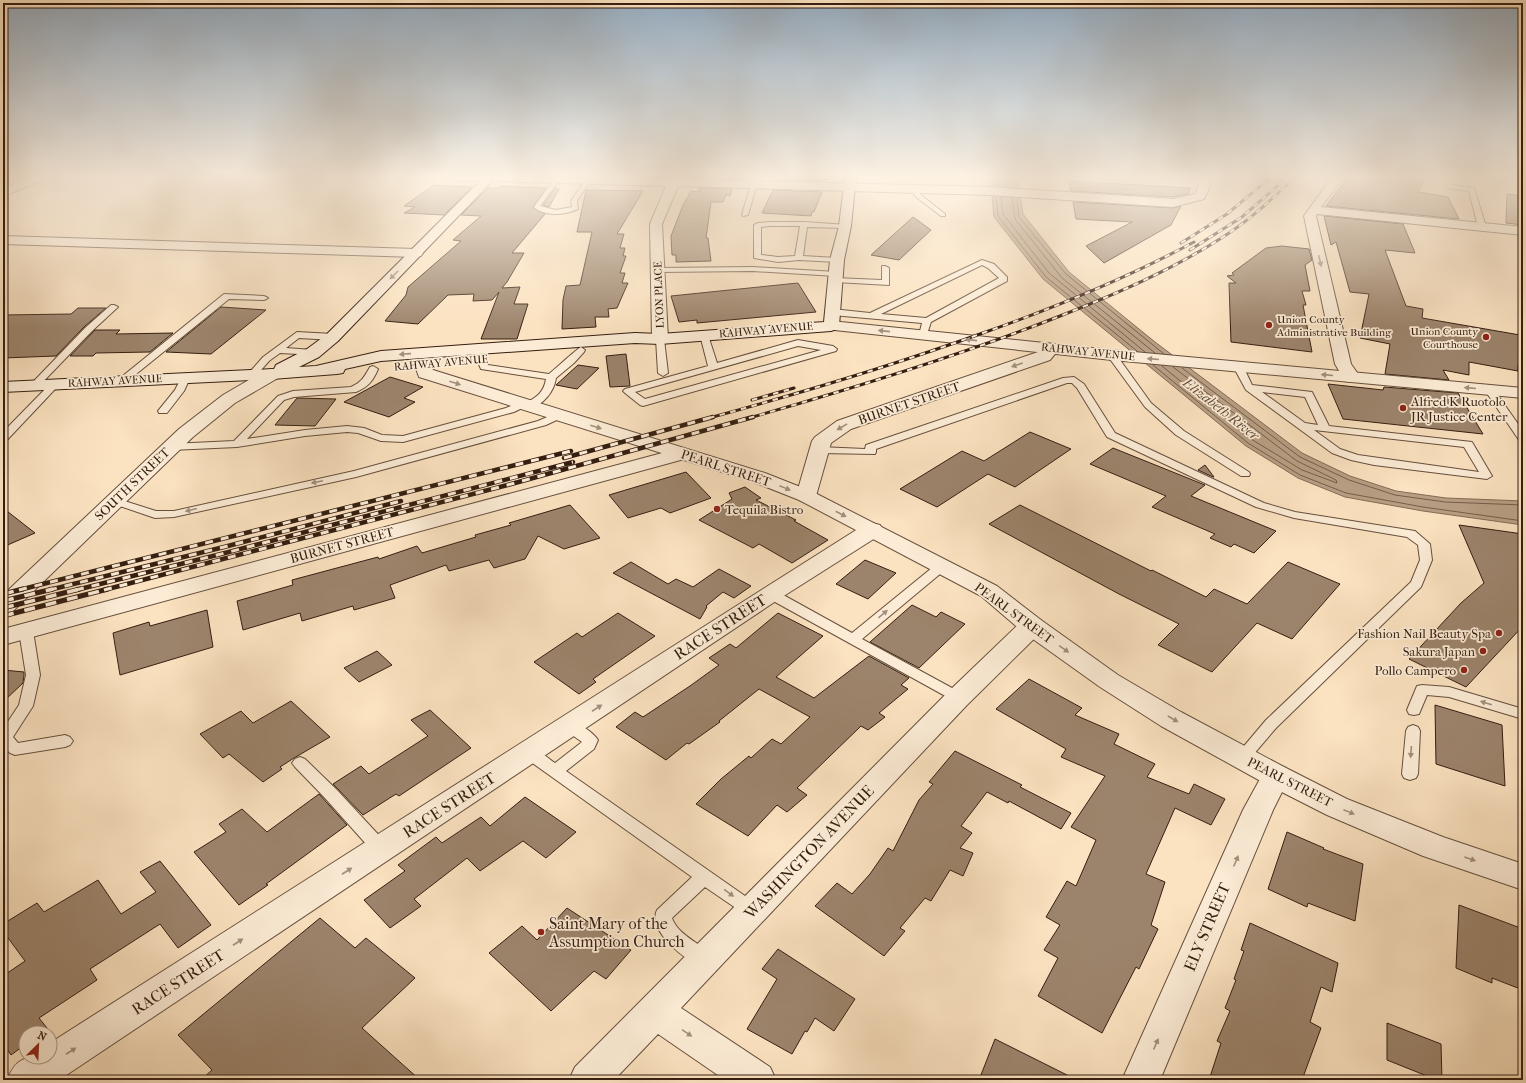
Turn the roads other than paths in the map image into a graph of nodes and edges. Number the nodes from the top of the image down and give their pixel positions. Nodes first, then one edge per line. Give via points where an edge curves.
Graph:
1 (441, 228) edge
2 (656, 228) edge
3 (758, 228) edge
4 (803, 228) edge
5 (845, 228) edge
6 (1313, 228) edge
7 (1488, 228) edge
8 (1523, 231) edge
9 (3, 240) edge
10 (416, 253) junction
11 (799, 258) junction
12 (837, 260) junction
13 (885, 268) dead end
14 (658, 270) junction
15 (836, 277) junction
16 (264, 298) dead end
17 (114, 307) dead end
18 (871, 316) junction
19 (832, 319) junction
20 (925, 328) junction
21 (704, 335) junction
22 (333, 337) junction
23 (657, 339) junction
24 (518, 346) junction
25 (1051, 349) junction
26 (278, 350) junction
27 (581, 350) junction
28 (313, 353) junction
29 (1112, 355) junction
30 (482, 360) junction
31 (423, 366) junction
32 (1238, 366) junction
33 (713, 367) junction
34 (322, 369) junction
35 (373, 369) junction
36 (663, 373) dead end
37 (272, 374) junction
38 (252, 375) junction
39 (552, 377) junction
40 (1351, 377) junction
41 (185, 378) junction
42 (122, 381) junction
43 (55, 384) junction
44 (35, 385) junction
45 (3, 387) edge
46 (1249, 388) junction
47 (1489, 389) junction
48 (1523, 393) edge
49 (526, 405) junction
50 (163, 411) dead end
51 (559, 415) junction
52 (1302, 426) junction
53 (1325, 429) junction
54 (3, 438) edge
55 (1523, 438) edge
56 (237, 444) junction
57 (171, 446) junction
58 (819, 450) junction
59 (681, 454) junction
60 (1245, 474) dead end
61 (806, 496) junction
62 (115, 501) junction
63 (872, 530) junction
64 (942, 566) junction
65 (771, 594) junction
66 (3, 608) edge
67 (1032, 626) junction
68 (26, 631) junction
69 (3, 637) edge
70 (852, 639) junction
71 (958, 698) junction
72 (1414, 710) dead end
73 (1523, 714) edge
74 (1413, 731) dead end
75 (580, 733) junction
76 (65, 741) dead end
77 (528, 753) junction
78 (1242, 758) junction
79 (300, 763) dead end
80 (554, 772) junction
81 (1410, 774) dead end
82 (1276, 776) junction
83 (381, 850) junction
84 (705, 876) junction
85 (1523, 877) edge
86 (752, 910) junction
87 (704, 960) junction
88 (655, 1011) junction
89 (26, 1080) edge
90 (588, 1080) edge
91 (757, 1080) edge
92 (1141, 1080) edge

1 - 10 street, SOUTH STREET
2 - 14 street, LYON PLACE
3 - 11 lane via 757,256
4 - 11 lane
5 - 12 street
6 -> 40 street via 1343,364
7 - 8 street
9 - 10 street
10 -> 22 street, SOUTH STREET
11 - 12 lane
12 - 15 street
13 - 15 lane via 886,283
14 - 15 lane via 753,269
14 - 23 street, LYON PLACE
15 - 19 street
16 - 42 lane via 227,296
17 - 44 lane
18 - 19 lane
18 - 20 lane
18 - 20 lane via 982,262 992,266 1004,279
20 -> 19 street, RAHWAY AVENUE
19 - 21 street, RAHWAY AVENUE
25 -> 20 street, RAHWAY AVENUE
21 - 23 street, RAHWAY AVENUE
21 - 33 lane
22 - 26 lane via 297,335
22 - 28 street, SOUTH STREET
22 - 34 street via 332,346 321,364
23 - 24 street, RAHWAY AVENUE via 635,338
23 - 27 street, RAHWAY AVENUE via 638,345
23 - 36 lane
24 - 31 street via 437,358
24 -> 34 street, RAHWAY AVENUE via 381,356
25 - 29 street, RAHWAY AVENUE
25 -> 58 street, BURNET STREET via 1044,356 844,425 822,441
26 - 28 lane
26 - 38 lane
27 - 30 street, RAHWAY AVENUE
27 - 39 lane
28 - 37 street, SOUTH STREET
32 -> 29 street, RAHWAY AVENUE
29 - 60 lane via 1148,405 1180,433
30 - 31 street, RAHWAY AVENUE
30 - 39 lane via 484,366
31 - 35 street, RAHWAY AVENUE
31 -> 49 street, PEARL STREET via 425,373
40 -> 32 street, RAHWAY AVENUE
32 - 46 lane via 1241,377
33 - 33 lane via 628,390 643,403 833,349 798,343
34 - 35 street, RAHWAY AVENUE
34 - 37 street, RAHWAY AVENUE
35 - 56 lane via 369,379 353,390 293,394 281,398
37 - 38 street, RAHWAY AVENUE
37 - 57 street, SOUTH STREET via 229,399
38 - 41 street, RAHWAY AVENUE
39 - 49 lane via 551,386 545,395
47 -> 40 street, RAHWAY AVENUE
41 - 42 street, RAHWAY AVENUE
41 - 50 lane via 179,391
42 - 43 street, RAHWAY AVENUE
43 - 44 street, RAHWAY AVENUE
43 - 54 lane
44 - 45 street, RAHWAY AVENUE
46 - 52 lane
46 - 53 lane via 1309,394
47 - 48 street, RAHWAY AVENUE
47 - 55 lane
49 - 51 street, PEARL STREET
49 - 56 lane via 403,439 381,438 360,430 347,430 305,433
51 -> 59 street, PEARL STREET
51 -> 62 lane via 542,423 356,474 174,514 155,515
52 - 53 lane
52 - 53 lane via 1336,451 1355,458 1487,476 1468,444
56 - 57 lane
57 - 62 street, SOUTH STREET
58 - 61 street, BURNET STREET
58 - 78 lane via 871,452 870,447 906,434 1066,380 1074,380 1081,386 1111,435 1130,445 1260,505 1294,515 1411,534 1424,544 1426,560 1417,584 1271,724
59 -> 61 street, PEARL STREET via 758,477
59 - 68 street, BURNET STREET
61 -> 63 street, PEARL STREET
62 - 66 street, SOUTH STREET
63 - 64 street, PEARL STREET
63 - 65 street, RACE STREET
64 - 67 street, PEARL STREET via 989,591
70 -> 64 lane
65 - 70 lane
75 -> 65 street, RACE STREET
67 - 71 street, WASHINGTON AVENUE
67 -> 78 street, PEARL STREET via 1109,681
68 - 69 street, BURNET STREET
68 - 76 lane via 33,675 26,706 6,738 15,749
70 - 71 lane
71 - 86 street, WASHINGTON AVENUE
73 -> 72 lane via 1449,692 1422,690
74 -> 81 lane
75 - 77 street, RACE STREET
75 - 80 lane via 590,745
77 - 80 lane
77 - 83 street, RACE STREET
78 - 82 street, PEARL STREET
79 - 83 lane
80 - 84 lane
82 -> 85 street, PEARL STREET via 1337,807 1434,847
92 -> 82 street, ELY STREET via 1258,810
89 -> 83 street, RACE STREET
84 -> 86 lane
84 - 87 lane via 663,916 663,922 672,934
86 - 87 street, WASHINGTON AVENUE
87 - 88 street, WASHINGTON AVENUE
88 - 90 street, WASHINGTON AVENUE
88 -> 91 street

